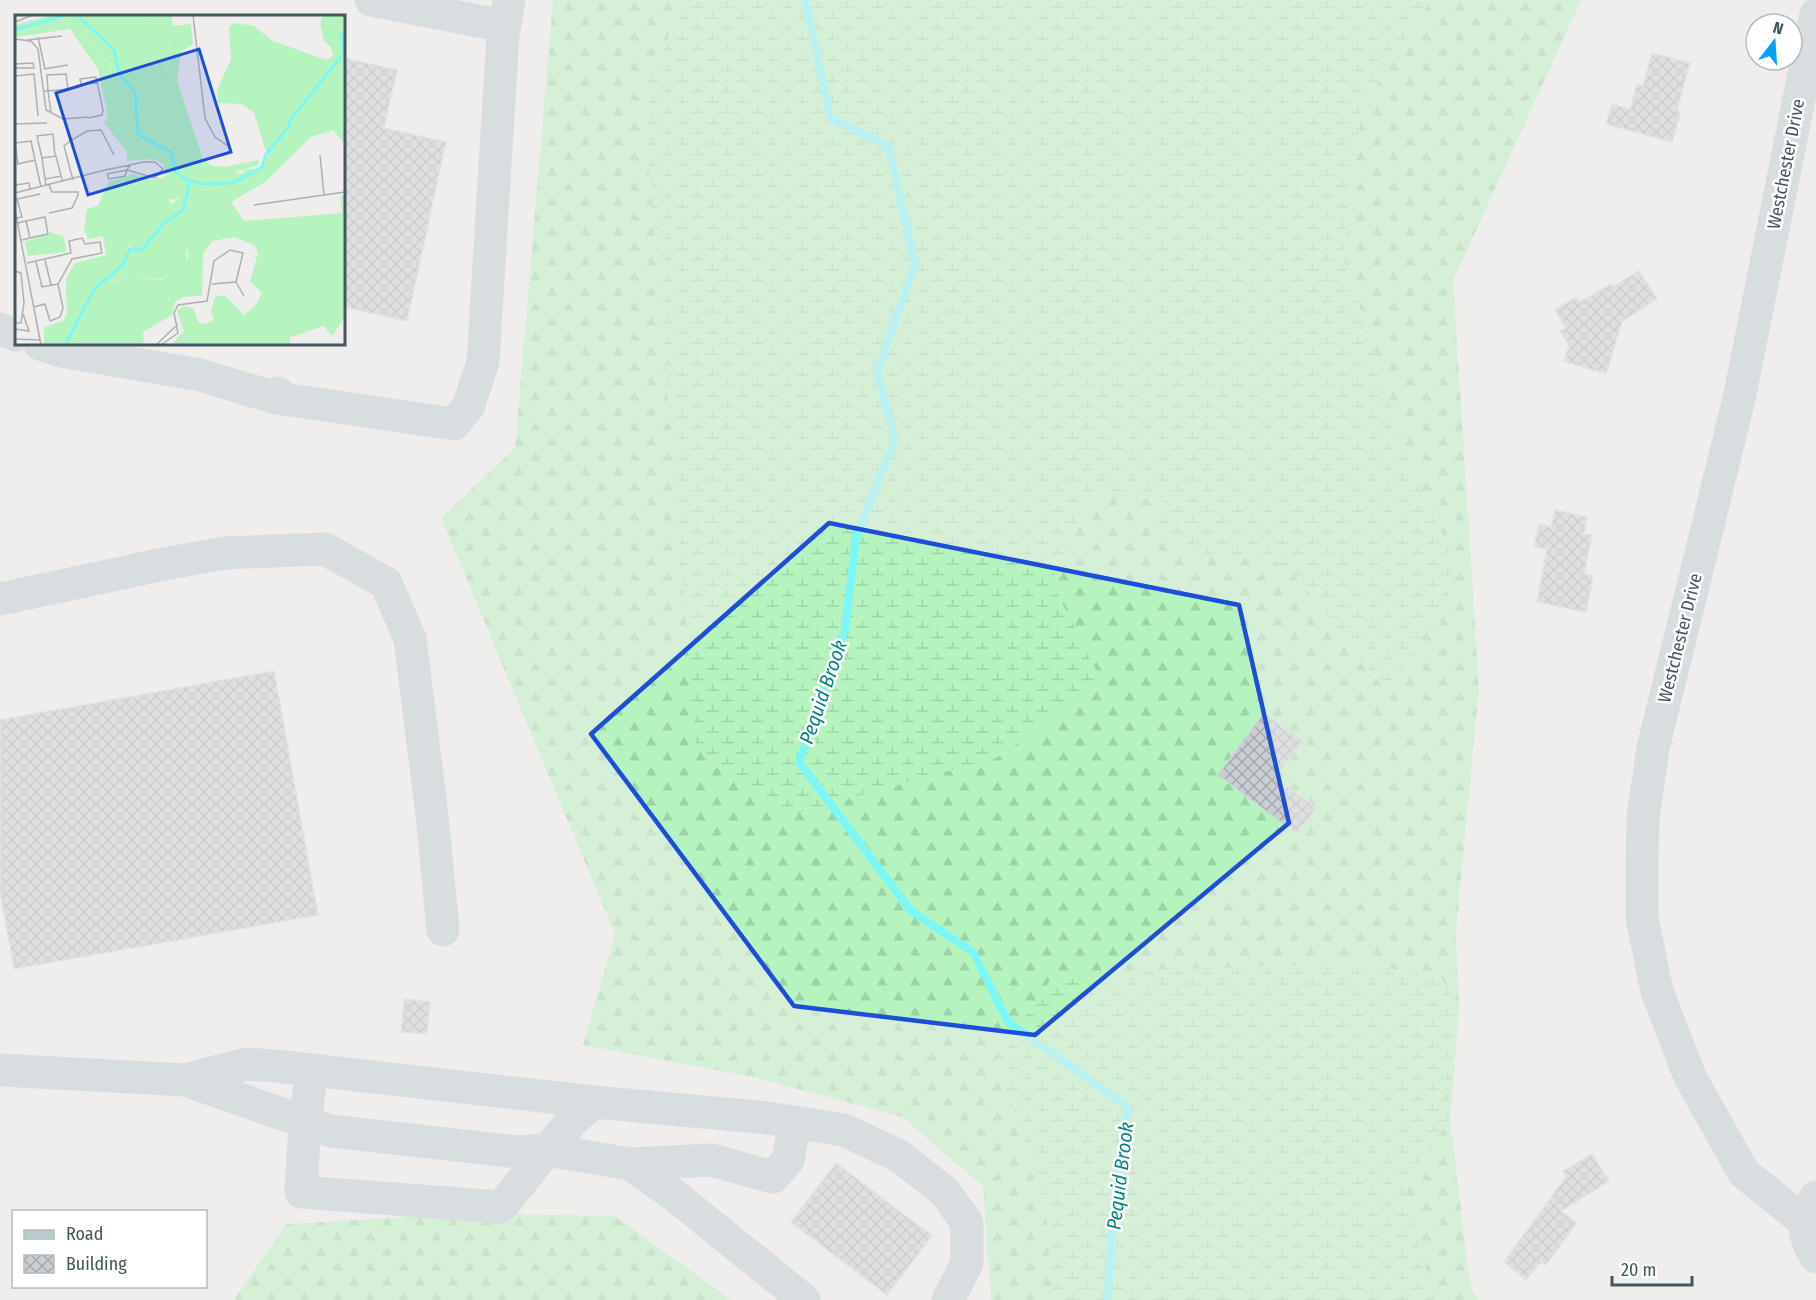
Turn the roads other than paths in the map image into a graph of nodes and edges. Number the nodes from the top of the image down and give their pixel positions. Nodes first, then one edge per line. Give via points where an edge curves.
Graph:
1 (371, 0) edge
2 (506, 13) edge
3 (1816, 14) edge
4 (0, 329) edge
5 (15, 335) edge
6 (43, 345) edge
7 (0, 599) edge
8 (443, 930) dead end
9 (0, 1070) edge
10 (312, 1071) junction
11 (185, 1080) junction
12 (594, 1101) junction
13 (732, 1114) junction
14 (305, 1122) junction
15 (795, 1122) junction
16 (547, 1150) junction
17 (711, 1160) junction
18 (630, 1164) junction
19 (1811, 1210) edge
20 (1816, 1257) edge
21 (804, 1300) edge
22 (948, 1300) edge

1 - 2 street
2 - 6 street via 483,362 468,407 454,424 277,396 200,375
3 - 19 street, Westchester Drive via 1739,399 1653,748 1643,817 1642,871 1642,918 1657,991 1690,1077 1744,1173
4 - 5 street
7 - 8 street via 224,553 325,549 386,584 410,639
9 - 11 street
10 - 11 street via 246,1064
10 - 12 street
10 - 14 street
11 - 14 street
12 - 13 street
12 - 16 street
13 - 15 street
13 - 17 street
14 - 16 street via 332,1131 518,1152
14 - 16 street via 301,1192 501,1208
15 - 17 street via 788,1160 773,1177
15 - 22 street via 844,1130 899,1156 945,1192 967,1222 967,1263
16 - 18 street
17 - 18 street
18 - 21 street
19 - 20 street, Westchester Drive via 1808,1244

